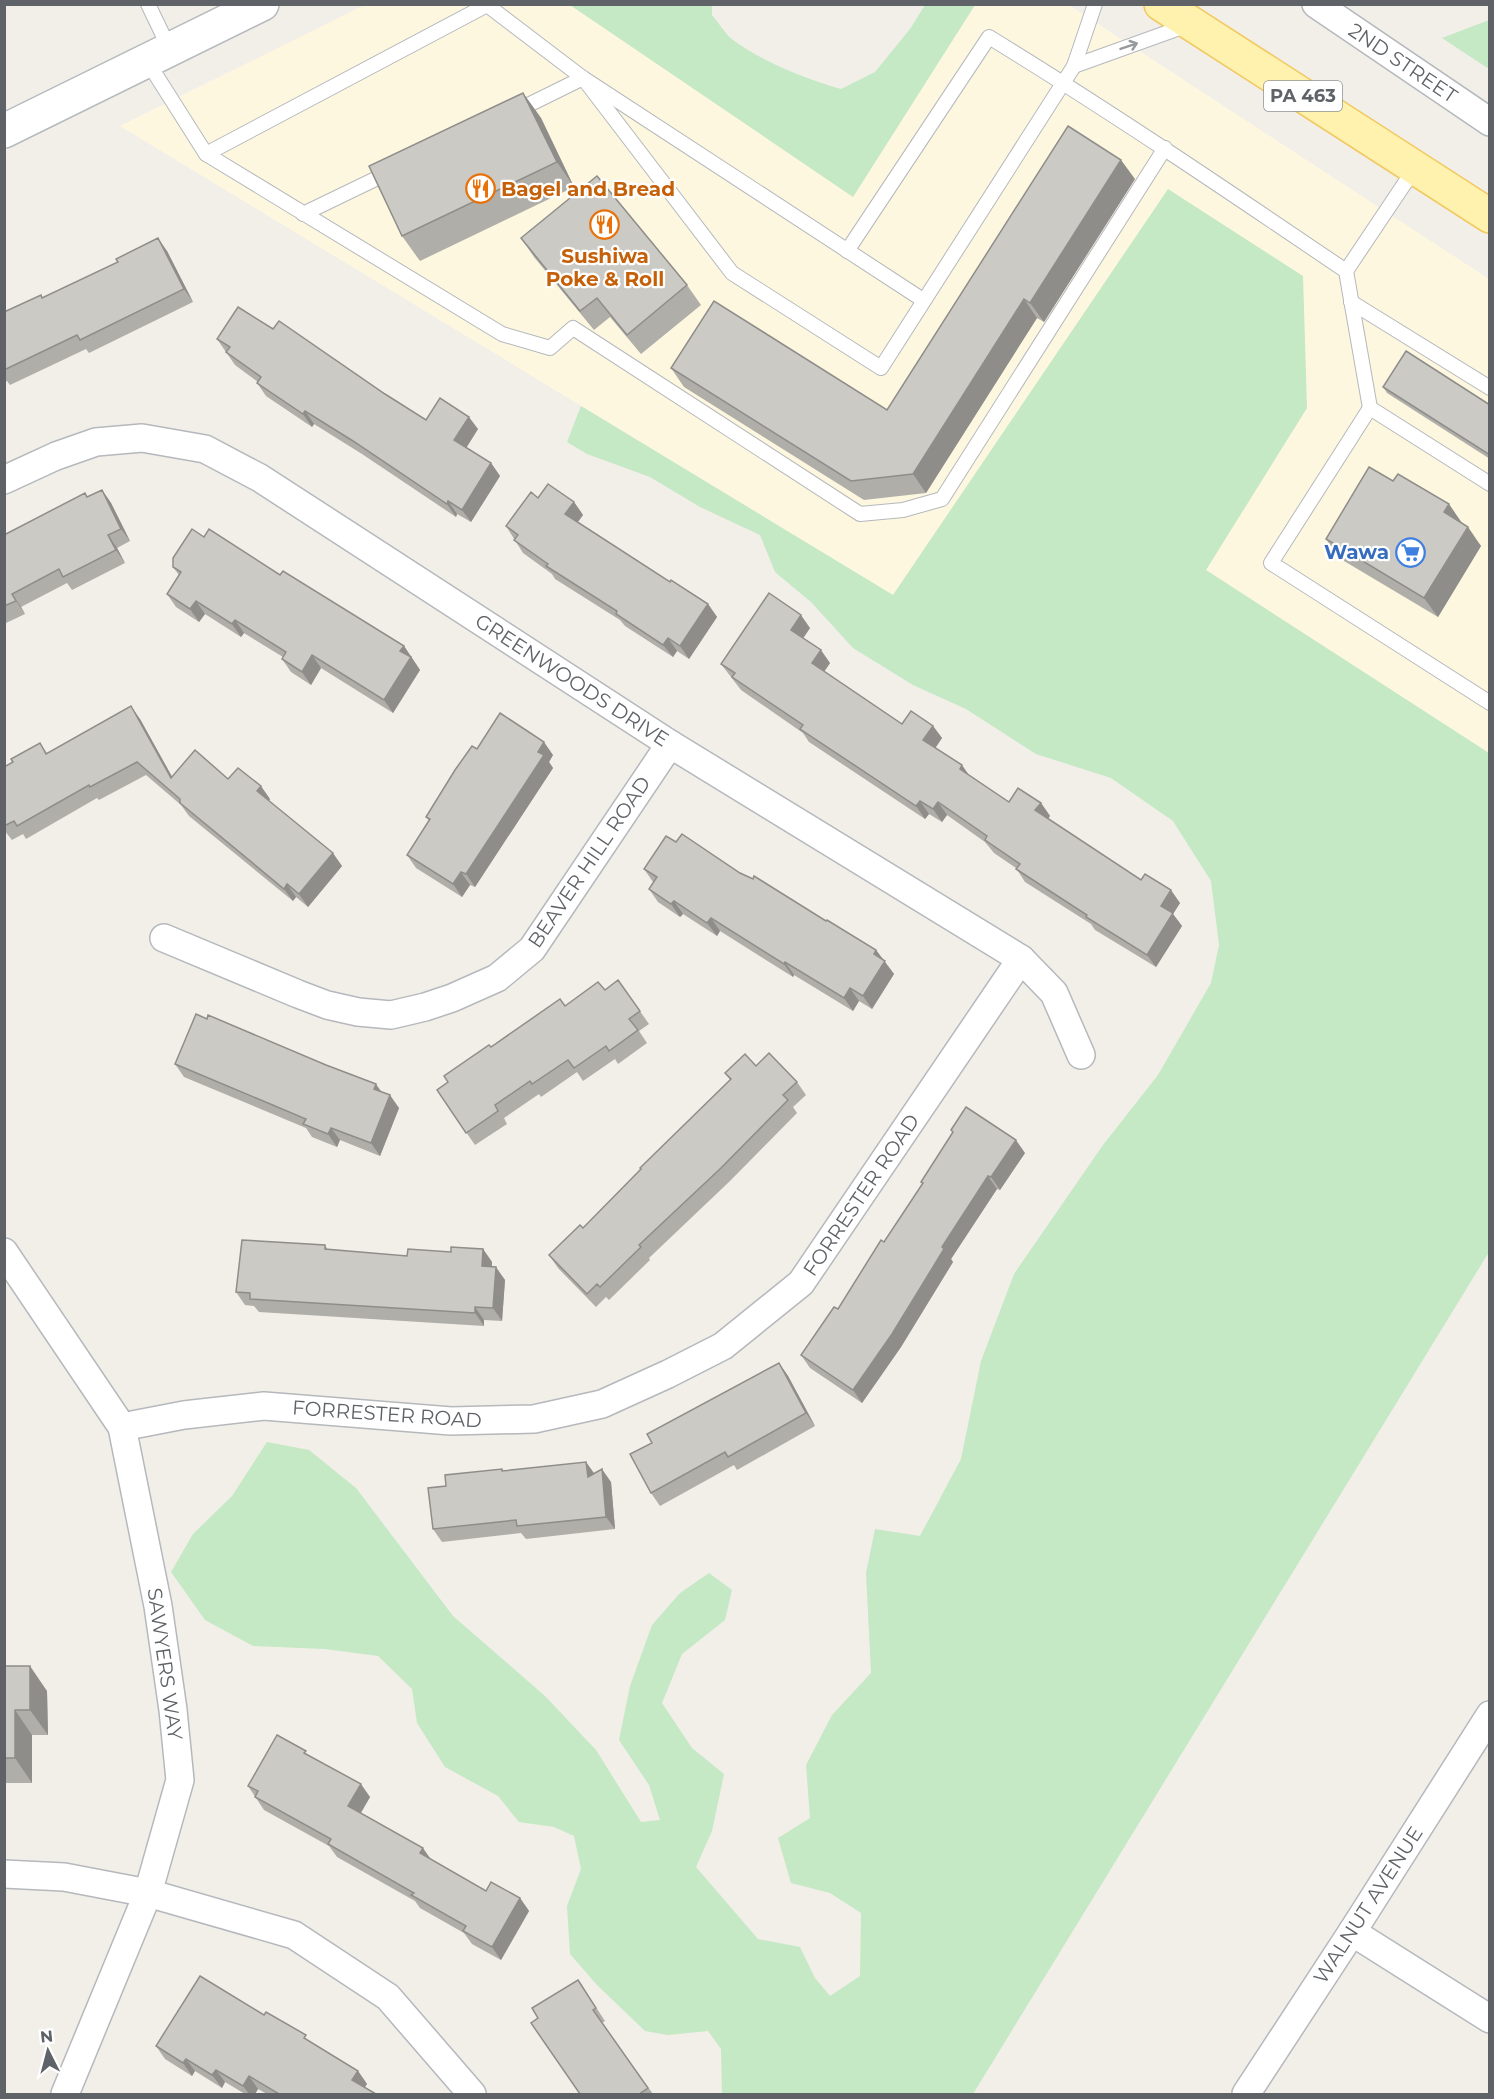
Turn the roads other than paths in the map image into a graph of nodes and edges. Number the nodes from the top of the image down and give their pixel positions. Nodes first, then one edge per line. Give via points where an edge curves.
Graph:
1 (148, 4) edge
2 (262, 4) edge
3 (1095, 4) edge
4 (1161, 4) edge
5 (1316, 4) edge
6 (1191, 24) junction
7 (158, 55) junction
8 (1074, 66) junction
9 (583, 78) junction
10 (1063, 82) junction
11 (497, 120) edge
12 (1490, 122) edge
13 (4, 131) edge
14 (1165, 148) junction
15 (206, 154) junction
16 (400, 167) edge
17 (1414, 168) junction
18 (303, 214) junction
19 (1490, 216) edge
20 (847, 251) junction
21 (1346, 271) junction
22 (923, 300) junction
23 (1352, 302) junction
24 (1490, 388) edge
25 (1370, 408) junction
26 (4, 480) edge
27 (1490, 484) edge
28 (1490, 703) edge
29 (670, 744) junction
30 (164, 938) dead end
31 (1021, 959) junction
32 (1081, 1055) dead end
33 (4, 1252) edge
34 (122, 1427) junction
35 (1490, 1715) edge
36 (4, 1874) edge
37 (148, 1893) junction
38 (1352, 1932) junction
39 (1490, 2019) edge
40 (65, 2094) edge
41 (472, 2094) edge
42 (1246, 2094) edge

1 - 7 lane
2 - 7 main road
3 - 8 lane
4 - 6 main road, PA 463
5 - 12 street, 2ND STREET
8 -> 6 lane
6 - 17 main road, PA 463
7 - 13 main road
7 - 15 lane
8 - 10 lane
9 - 11 lane
9 - 15 lane via 487,5
9 - 20 lane
9 - 22 lane via 732,273 881,368
10 - 14 lane
10 - 20 lane via 989,37
10 - 22 lane
14 - 18 lane via 942,498 903,510 860,514 573,328 550,348 502,334
14 - 21 lane
15 - 18 lane
16 - 18 lane
17 - 19 main road, PA 463
17 - 21 lane
20 - 22 lane
21 - 23 lane
23 - 24 lane
23 - 25 lane
25 - 27 lane
25 - 28 lane via 1271,563
26 - 29 street, GREENWOODS DRIVE via 96,442 142,438 205,449 260,478
29 - 30 street, BEAVER HILL ROAD via 532,949 497,978 452,998 391,1015 358,1012 298,994
29 - 31 street, GREENWOODS DRIVE
31 - 32 street, GREENWOODS DRIVE via 1054,993
31 - 34 street, FORRESTER ROAD via 801,1283 723,1346 602,1404 534,1419 451,1421 264,1406
33 - 34 street, SAWYERS WAY
34 - 37 street, SAWYERS WAY via 158,1606 180,1780
35 - 38 street, WALNUT AVENUE
36 - 37 street via 64,1877
37 - 40 street, SAWYERS WAY
37 - 41 street via 294,1935 388,1997
38 - 39 street
38 - 42 street, WALNUT AVENUE

